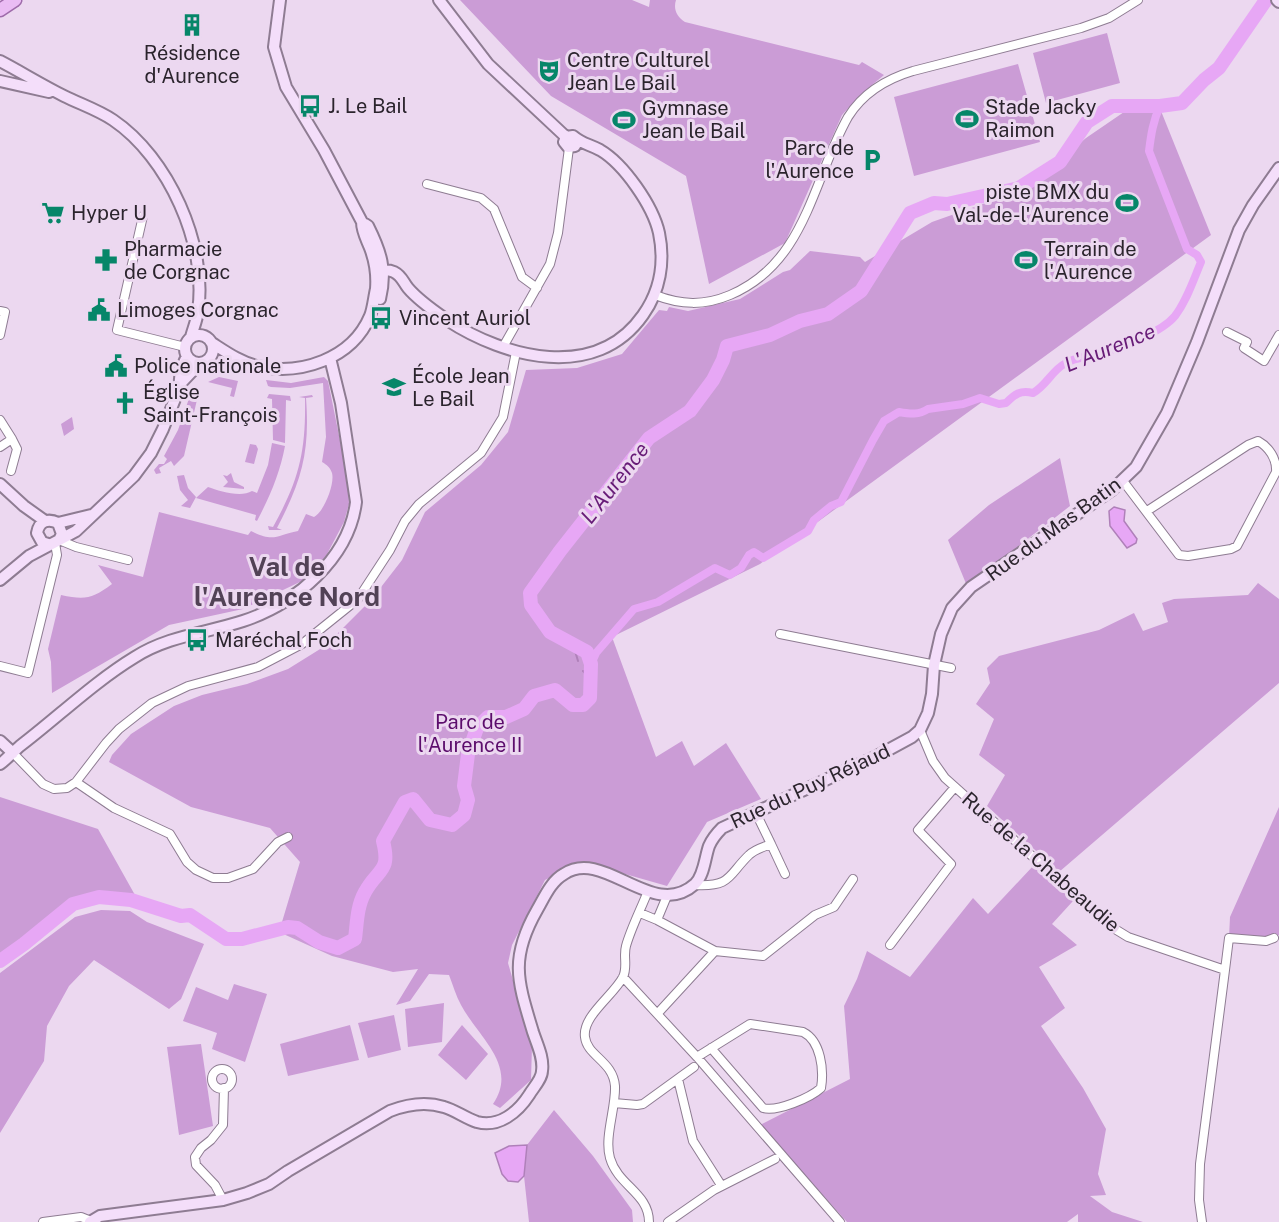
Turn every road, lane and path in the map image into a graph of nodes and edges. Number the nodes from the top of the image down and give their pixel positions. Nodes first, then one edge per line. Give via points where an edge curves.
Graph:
1 (15, 0) edge
2 (280, 0) edge
3 (439, 0) edge
4 (1138, 0) edge
5 (0, 10) edge
6 (0, 61) edge
7 (0, 81) edge
8 (64, 96) junction
9 (570, 142) junction
10 (1279, 168) edge
11 (427, 184) dead end
12 (143, 216) dead end
13 (380, 273) junction
14 (403, 285) junction
15 (383, 288) junction
16 (537, 288) junction
17 (655, 295) junction
18 (0, 311) edge
19 (198, 311) junction
20 (371, 313) junction
21 (1227, 332) dead end
22 (0, 335) edge
23 (1279, 335) edge
24 (208, 340) junction
25 (188, 347) junction
26 (503, 347) junction
27 (516, 352) junction
28 (234, 357) junction
29 (330, 358) junction
30 (204, 361) junction
31 (181, 383) junction
32 (0, 420) edge
33 (12, 439) junction
34 (0, 447) edge
35 (11, 471) dead end
36 (1123, 481) junction
37 (0, 484) edge
38 (1147, 511) junction
39 (94, 514) junction
40 (58, 523) junction
41 (40, 529) junction
42 (54, 542) junction
43 (29, 556) junction
44 (128, 560) dead end
45 (0, 580) edge
46 (780, 634) dead end
47 (934, 665) junction
48 (0, 666) edge
49 (951, 668) dead end
50 (920, 730) junction
51 (0, 741) edge
52 (13, 753) junction
53 (0, 764) edge
54 (76, 782) junction
55 (955, 787) junction
56 (755, 811) junction
57 (288, 837) dead end
58 (771, 844) junction
59 (785, 874) dead end
60 (853, 879) dead end
61 (695, 885) junction
62 (648, 891) junction
63 (667, 896) junction
64 (640, 913) junction
65 (657, 920) junction
66 (1274, 938) dead end
67 (890, 945) dead end
68 (715, 951) junction
69 (1225, 970) junction
70 (623, 976) junction
71 (658, 1013) junction
72 (711, 1048) junction
73 (697, 1057) junction
74 (694, 1067) dead end
75 (678, 1079) junction
76 (224, 1088) dead end
77 (614, 1103) junction
78 (775, 1159) dead end
79 (722, 1185) junction
80 (223, 1200) junction
81 (42, 1222) edge
82 (91, 1222) edge
83 (649, 1222) edge
84 (668, 1222) edge
85 (840, 1222) edge
86 (1202, 1222) edge

1 - 5 main road
2 - 13 street via 274,47 286,87 379,247
3 - 9 street via 488,64
4 - 17 street via 1109,18 1081,28 913,70 876,87 848,117 796,236 770,270 749,287 714,301 681,303
6 - 8 street
7 - 8 street
8 - 19 street via 113,120 163,172 190,231 198,276
9 - 16 street via 558,233 550,264
9 - 17 street via 601,151 625,173 655,218 662,252
10 - 36 street, Rue du Mas Batin via 1239,230 1167,413
11 - 16 street via 481,198 494,209 522,277
12 - 25 street via 117,330
13 - 14 street via 394,272 402,278
13 - 15 street
13 - 20 street
14 - 15 street
14 - 26 street via 446,320
15 - 20 street
16 - 26 street
17 - 27 street via 628,333 584,357 548,358
18 - 22 street via 5,312
19 - 24 street
19 - 25 street
20 - 29 street via 363,330
21 - 23 street via 1247,342 1245,348 1264,361
24 - 25 street via 198,335
24 - 28 street
24 - 30 street via 213,352
25 - 30 street via 192,362
25 - 31 street
26 - 27 street
27 - 54 street via 503,417 482,453 405,520 358,599 302,644 258,667 188,686 152,703 112,736
28 - 29 street via 278,369 302,368
28 - 30 street
29 - 52 street via 356,502 349,532 337,552 306,586 284,602 244,621 183,636 136,656
30 - 31 street
31 - 39 street via 151,453 134,476
32 - 33 street
33 - 34 street
33 - 35 street via 17,448
36 - 38 street
36 - 47 street, Rue du Mas Batin via 971,587 952,608
37 - 41 street via 24,506
38 - 38 street via 1258,441 1277,462 1276,472 1240,541 1231,549 1179,555
39 - 40 street
39 - 42 street via 76,531
40 - 41 street via 52,520
40 - 42 street via 62,534
41 - 42 street
41 - 43 street
42 - 43 street
42 - 44 street
42 - 48 street via 57,555 28,674
43 - 45 street
46 - 47 street
47 - 49 street
47 - 50 street, Rue du Mas Batin via 933,694
50 - 55 street, Rue de la Chabeaudie via 933,761
50 - 56 street, Rue du Puy Réjaud via 877,756
51 - 52 street
52 - 53 street
52 - 54 street via 48,787 61,790
54 - 57 street via 114,808 171,834 187,862 213,878 228,878 253,869 278,842
55 - 67 street via 918,830 951,864
55 - 69 street, Rue de la Chabeaudie via 1110,926 1128,937
56 - 58 street
56 - 61 street, Rue du Puy Réjaud via 714,836
58 - 59 street
58 - 61 street via 751,853 731,878 716,884
60 - 68 street via 834,907 814,915 763,956
61 - 63 street
62 - 63 street
62 - 64 street
62 - 80 street via 607,873 582,868 564,873 548,890 530,921 517,972 541,1055 542,1073 521,1107 506,1119 477,1122 444,1107 407,1104 269,1184
63 - 65 street
64 - 65 street
64 - 70 street via 625,948
65 - 68 street
66 - 69 street via 1229,938
68 - 71 street
69 - 86 street via 1200,1164
70 - 71 street
70 - 77 street via 590,1018 584,1032 587,1046 612,1072
71 - 73 street
72 - 72 street via 750,1024 803,1032 817,1045 820,1088 809,1097 770,1110 763,1108
72 - 73 street
73 - 85 street
74 - 75 street
75 - 77 street via 643,1104
75 - 79 street via 693,1141
76 - 80 street via 223,1125 195,1157
77 - 83 street via 610,1159 623,1181 646,1204
78 - 79 street
79 - 84 street
80 - 82 street via 100,1216
81 - 82 street via 81,1217

